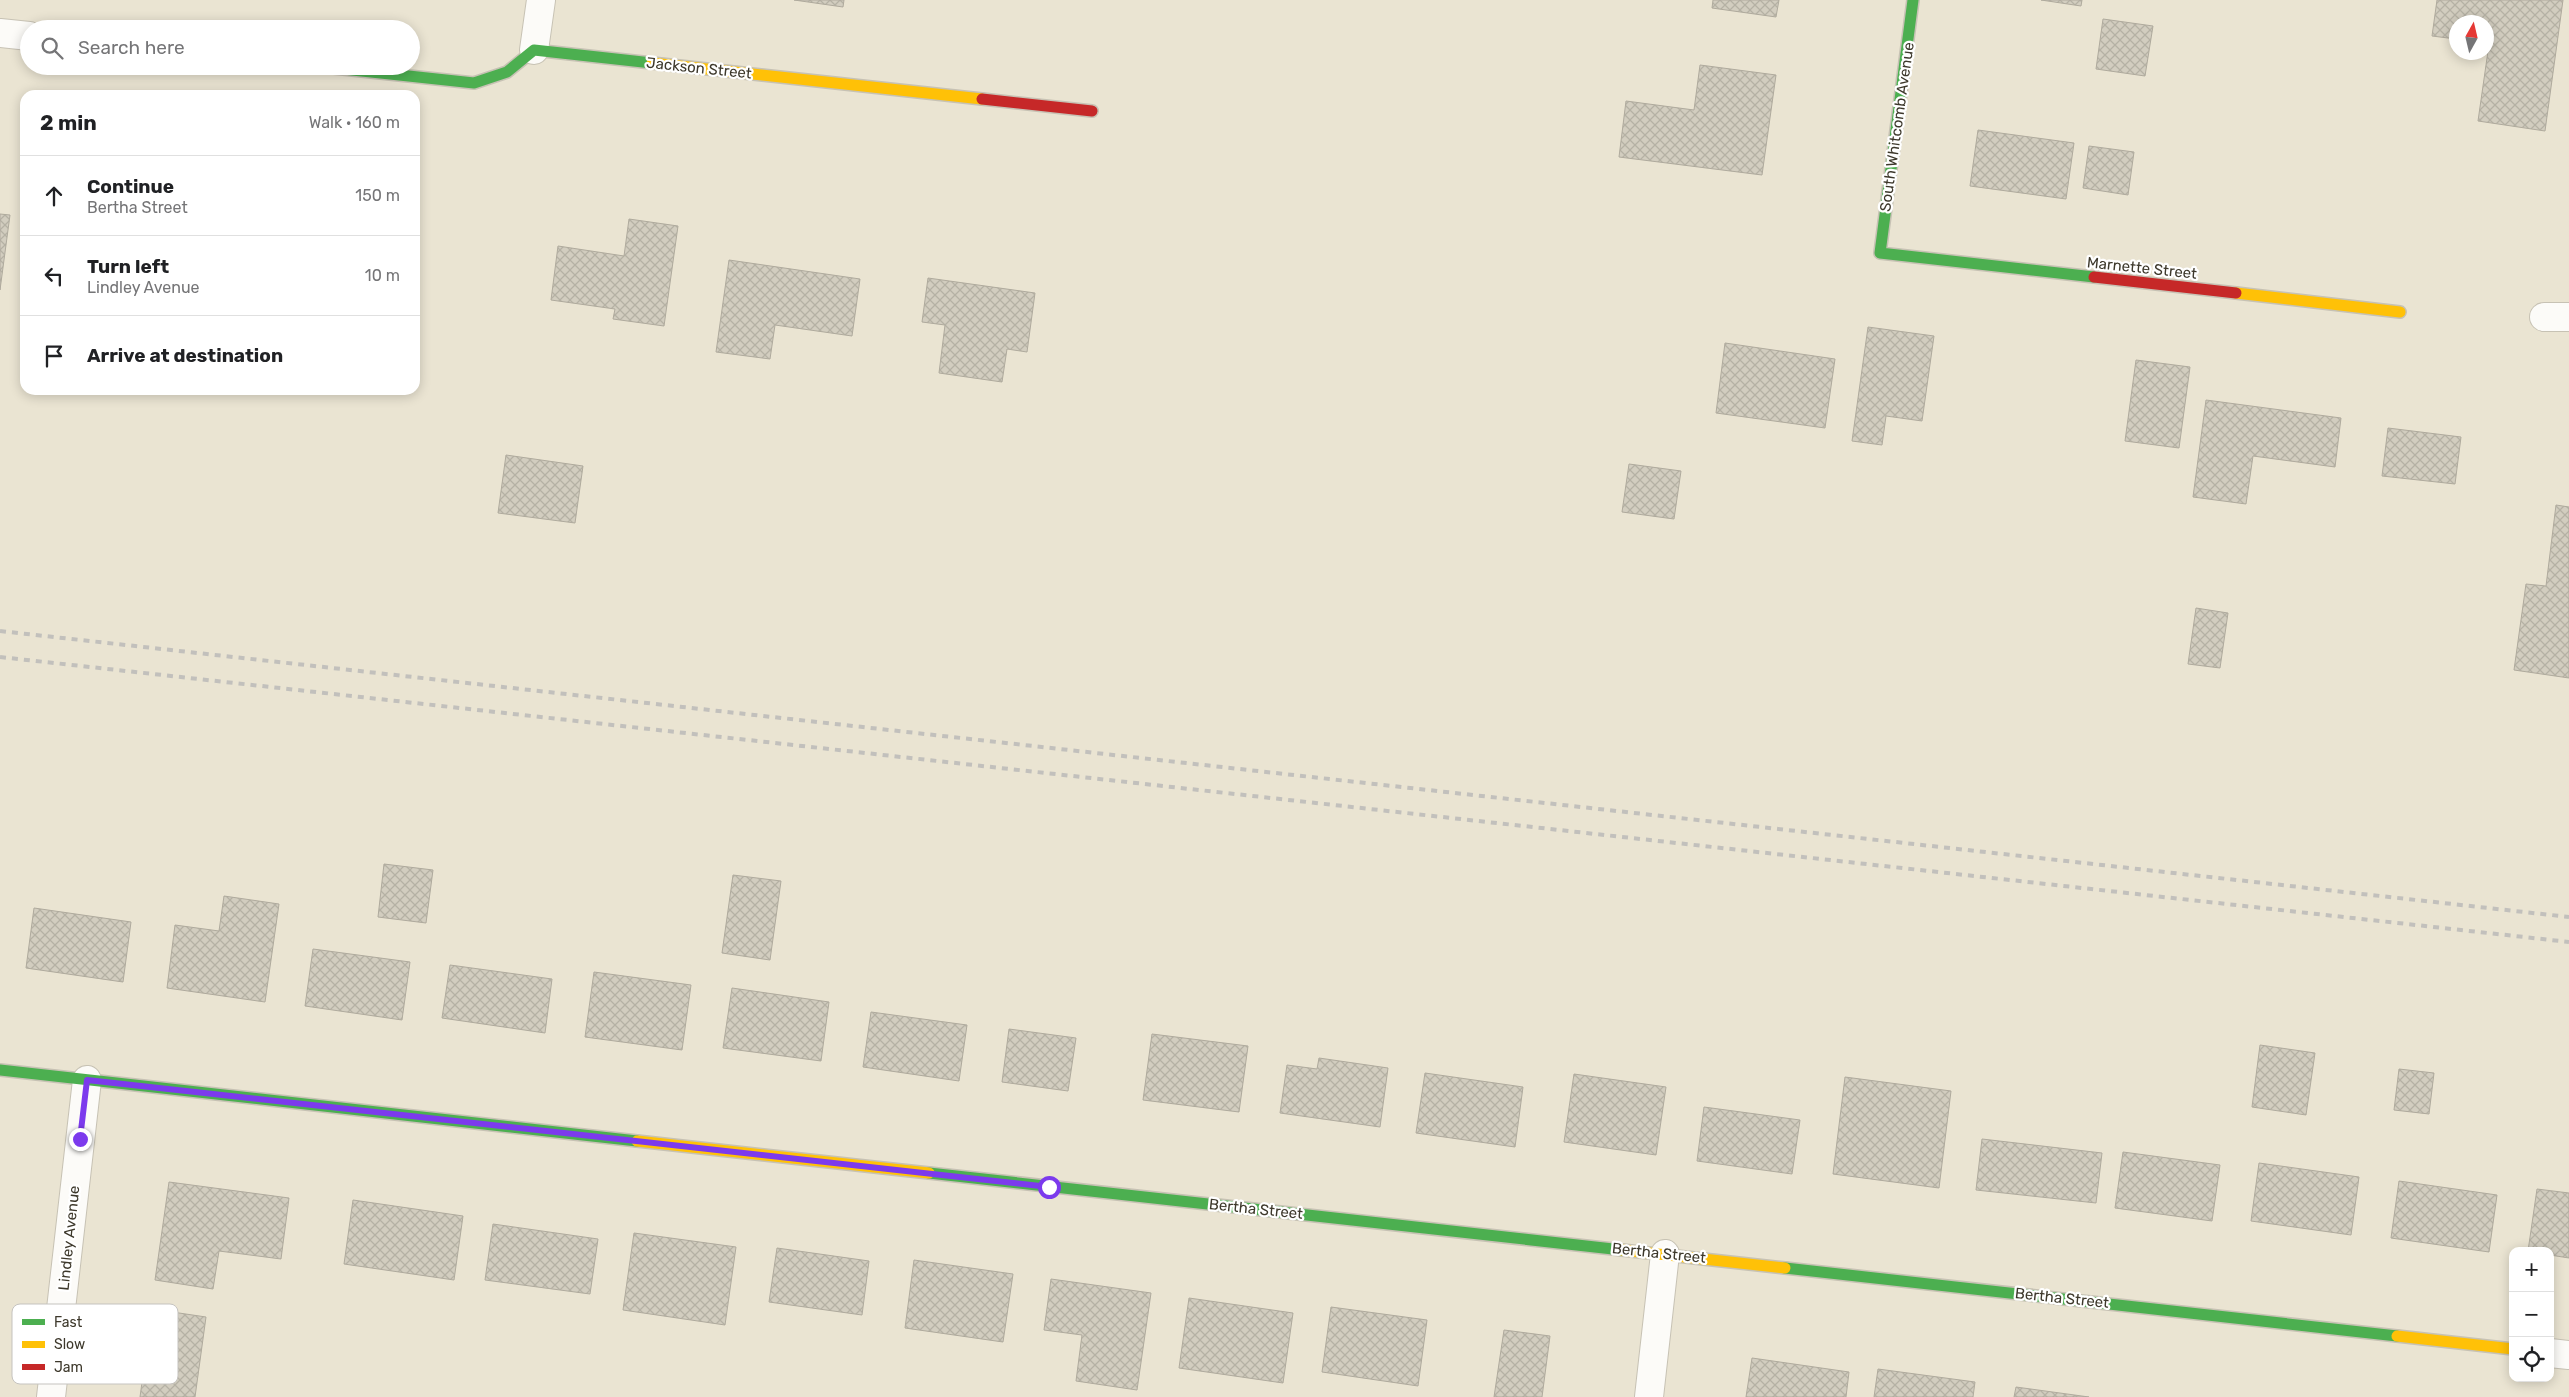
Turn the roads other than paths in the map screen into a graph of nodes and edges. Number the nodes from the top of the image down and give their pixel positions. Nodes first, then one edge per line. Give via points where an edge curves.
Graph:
1 (540, 0) edge
2 (1914, 0) edge
3 (0, 33) edge
4 (20, 35) edge
5 (534, 50) junction
6 (399, 75) edge
7 (1092, 111) dead end
8 (1880, 253) joint
9 (2400, 312) dead end
10 (0, 1070) edge
11 (87, 1080) junction
12 (1665, 1254) junction
13 (62, 1304) edge
14 (2509, 1349) edge
15 (2554, 1353) edge
16 (2569, 1355) edge
17 (52, 1384) edge
18 (51, 1397) edge
19 (1649, 1397) edge

1 - 5 street
2 - 8 street, South Whitcomb Avenue
3 - 4 street
5 - 6 street via 527,59 494,79 474,83
5 - 7 street, Jackson Street
8 - 9 street, Marnette Street
10 - 11 street, Bertha Street
11 - 12 street, Bertha Street
11 - 13 street, Lindley Avenue
12 - 14 street, Bertha Street
12 - 19 street
15 - 16 street
17 - 18 street, Lindley Avenue

